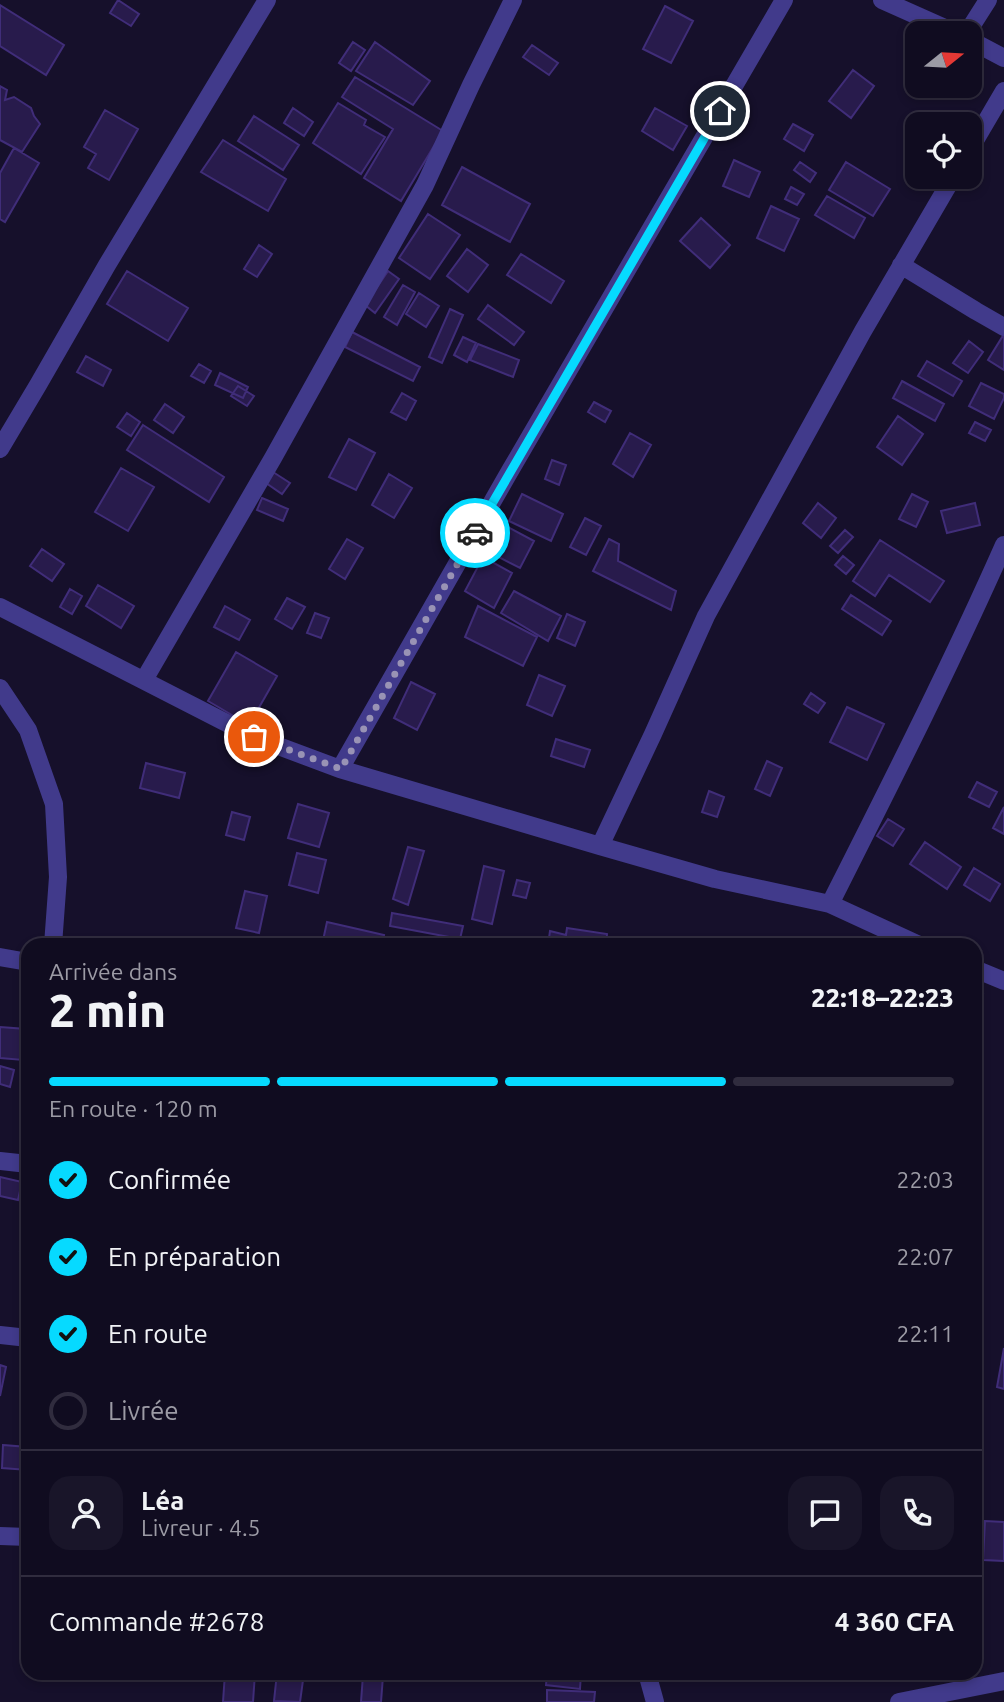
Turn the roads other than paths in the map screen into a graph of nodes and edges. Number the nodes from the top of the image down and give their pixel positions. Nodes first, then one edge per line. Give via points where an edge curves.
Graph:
1 (267, 0) edge
2 (513, 0) edge
3 (784, 0) edge
4 (882, 0) edge
5 (988, 0) edge
6 (929, 21) edge
7 (975, 21) edge
8 (982, 46) edge
9 (1004, 58) edge
10 (1004, 90) edge
11 (982, 128) edge
12 (946, 189) edge
13 (901, 265) junction
14 (1004, 327) edge
15 (0, 449) edge
16 (1004, 545) edge
17 (0, 607) edge
18 (144, 680) junction
19 (0, 688) edge
20 (341, 769) junction
21 (600, 846) junction
22 (830, 904) junction
23 (54, 938) edge
24 (904, 938) edge
25 (0, 957) edge
26 (21, 961) edge
27 (982, 972) edge
28 (1004, 981) edge
29 (0, 1161) edge
30 (21, 1161) edge
31 (0, 1335) edge
32 (21, 1337) edge
33 (0, 1536) edge
34 (21, 1537) edge
35 (649, 1680) edge
36 (1003, 1682) edge
37 (655, 1702) edge
38 (899, 1702) edge

1 - 15 street
2 - 18 street via 425,185
3 - 20 street
4 - 6 street
5 - 7 street
8 - 9 street
10 - 11 street
12 - 13 street
13 - 14 street
13 - 21 street via 706,616
16 - 22 street
17 - 18 street
18 - 20 street via 254,737
19 - 23 street via 28,730 54,804 58,877
20 - 21 street
21 - 22 street via 715,879
22 - 24 street
25 - 26 street
27 - 28 street
29 - 30 street
31 - 32 street
33 - 34 street
35 - 37 street
36 - 38 street

